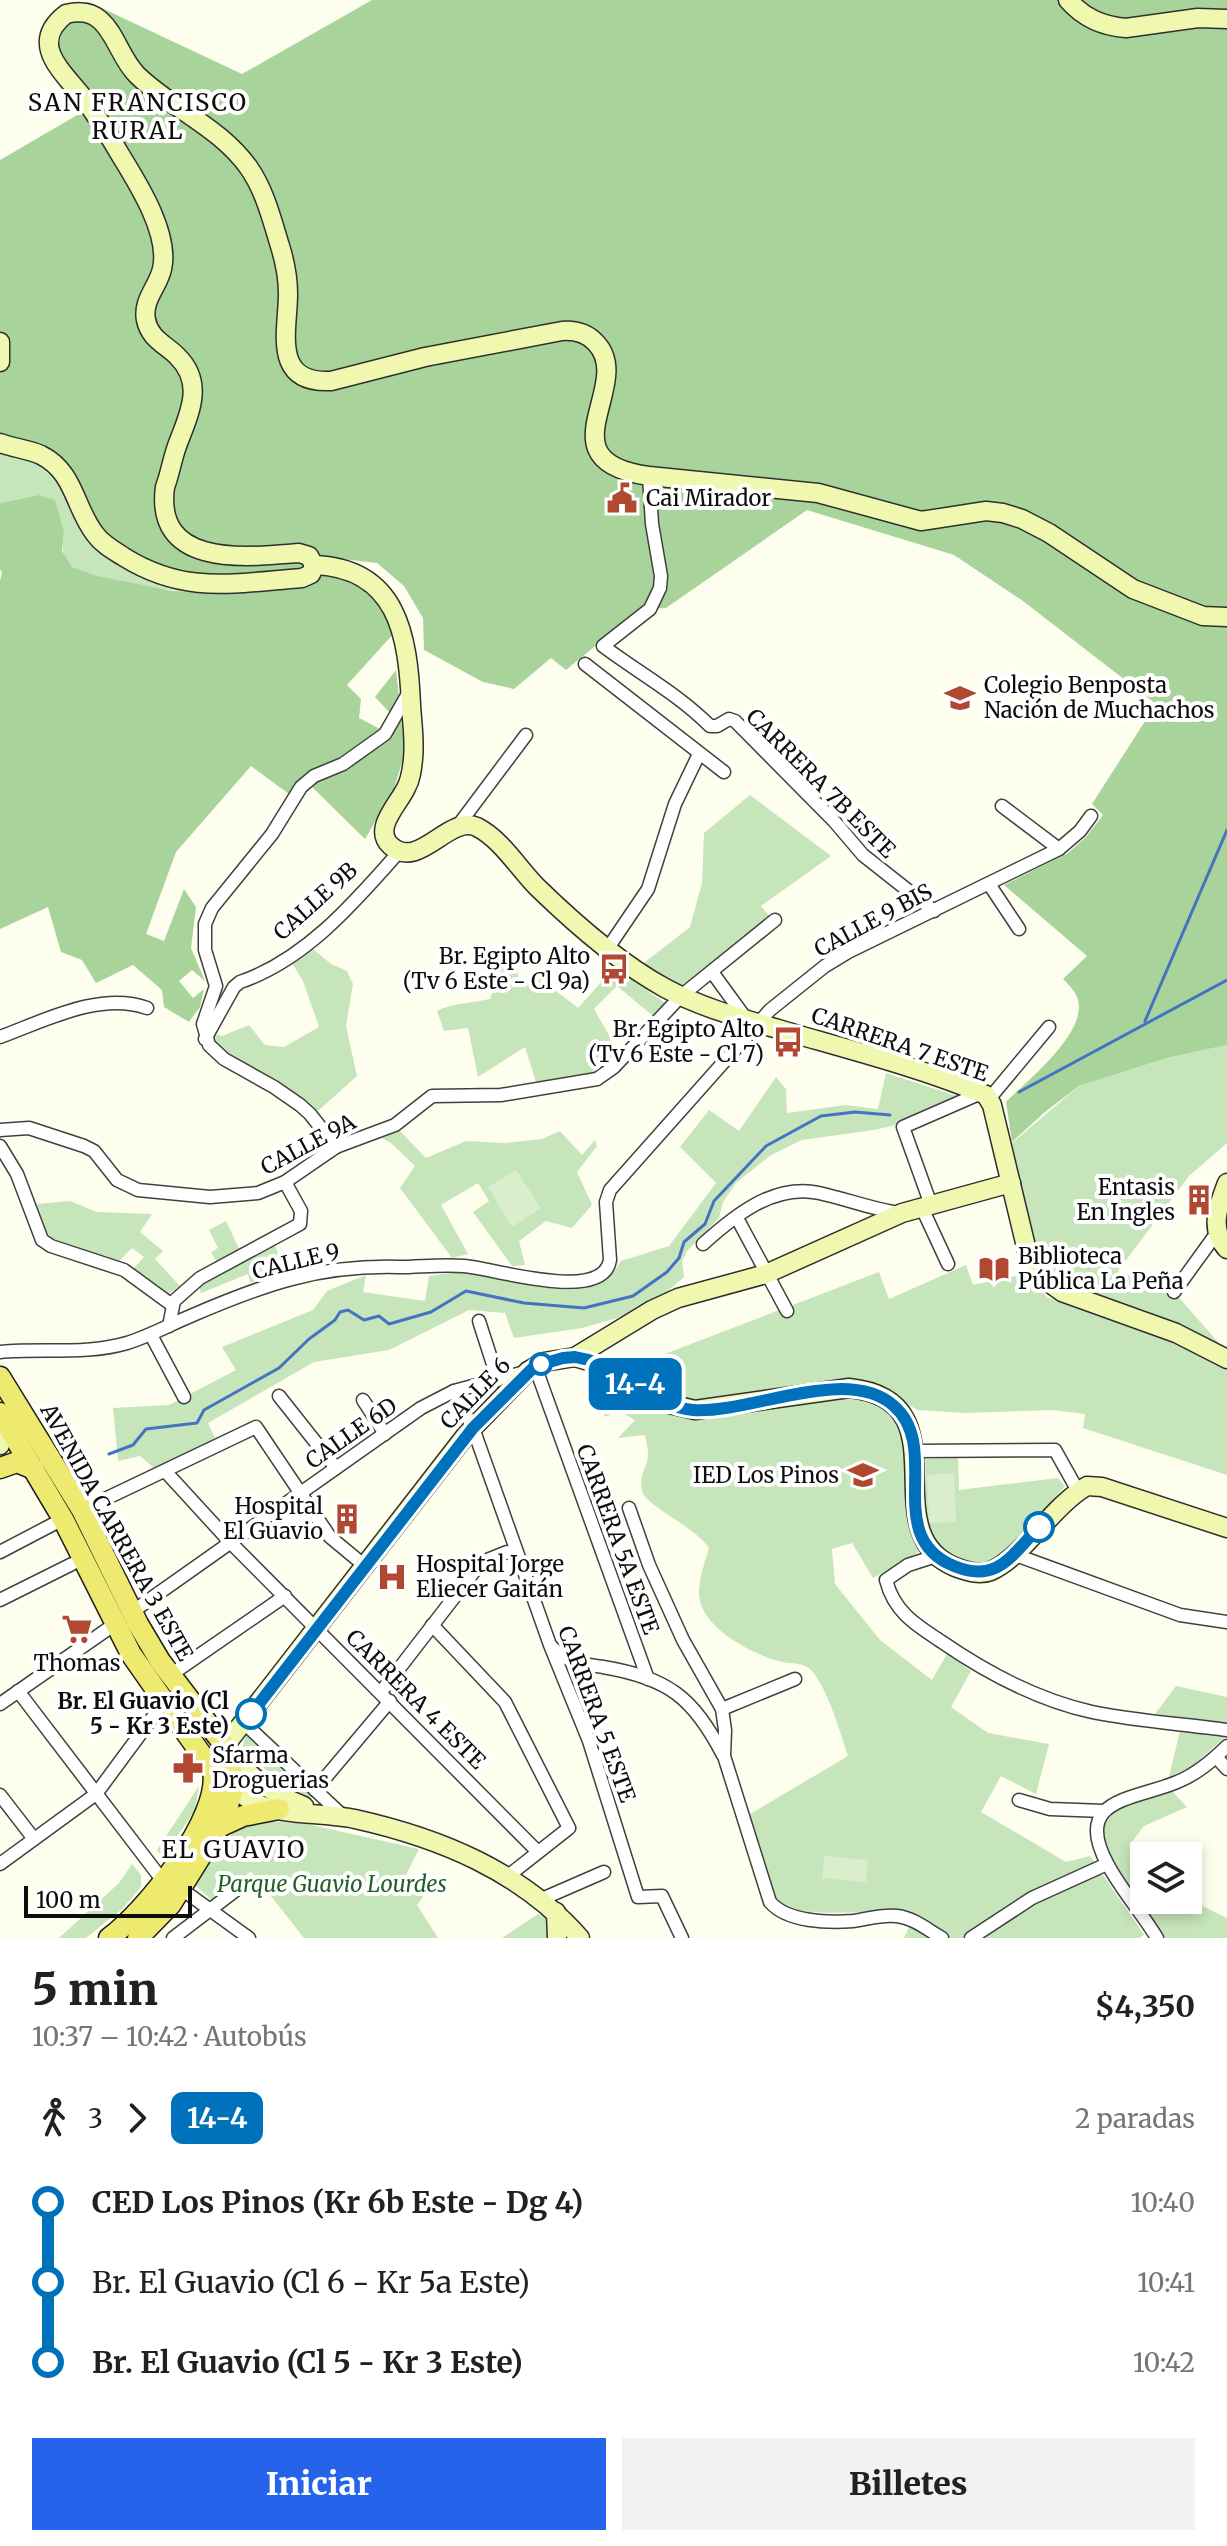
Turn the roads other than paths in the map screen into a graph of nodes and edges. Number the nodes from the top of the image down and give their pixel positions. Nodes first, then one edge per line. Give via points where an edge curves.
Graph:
1 (1068, 0) edge
2 (1227, 19) edge
3 (0, 342) edge
4 (0, 362) edge
5 (0, 443) edge
6 (649, 476) junction
7 (314, 565) junction
8 (1227, 617) edge
9 (585, 664) dead end
10 (411, 690) junction
11 (526, 735) dead end
12 (699, 754) junction
13 (724, 772) dead end
14 (1002, 806) dead end
15 (1091, 816) dead end
16 (457, 827) junction
17 (1059, 849) junction
18 (398, 853) junction
19 (989, 884) junction
20 (934, 911) junction
21 (775, 920) dead end
22 (1019, 929) dead end
23 (608, 948) junction
24 (712, 972) junction
25 (681, 996) junction
26 (147, 1008) dead end
27 (752, 1022) junction
28 (1049, 1027) dead end
29 (0, 1037) edge
30 (205, 1039) junction
31 (985, 1096) junction
32 (0, 1130) edge
33 (0, 1146) edge
34 (336, 1147) junction
35 (285, 1182) junction
36 (1011, 1183) junction
37 (1227, 1183) edge
38 (926, 1206) junction
39 (902, 1213) junction
40 (737, 1218) junction
41 (1222, 1241) edge
42 (703, 1244) dead end
43 (948, 1264) dead end
44 (608, 1269) joint
45 (766, 1274) junction
46 (1174, 1292) dead end
47 (172, 1305) junction
48 (787, 1311) dead end
49 (479, 1321) dead end
50 (169, 1326) junction
51 (151, 1335) junction
52 (0, 1352) edge
53 (575, 1357) junction
54 (1227, 1359) edge
55 (532, 1369) junction
56 (498, 1380) junction
57 (4, 1384) edge
58 (454, 1391) junction
59 (279, 1396) dead end
60 (184, 1397) dead end
61 (363, 1400) dead end
62 (2, 1416) edge
63 (473, 1428) junction
64 (385, 1434) junction
65 (0, 1445) edge
66 (915, 1451) junction
67 (0, 1468) edge
68 (336, 1468) junction
69 (34, 1469) junction
70 (165, 1471) junction
71 (1078, 1491) junction
72 (300, 1494) junction
73 (629, 1508) dead end
74 (73, 1515) junction
75 (1227, 1528) edge
76 (231, 1543) junction
77 (0, 1552) edge
78 (507, 1552) dead end
79 (1013, 1554) junction
80 (936, 1556) junction
81 (72, 1564) dead end
82 (365, 1566) junction
83 (285, 1596) junction
84 (0, 1600) edge
85 (124, 1618) junction
86 (1227, 1622) edge
87 (432, 1625) junction
88 (318, 1628) junction
89 (550, 1645) junction
90 (169, 1676) junction
91 (648, 1679) junction
92 (795, 1679) dead end
93 (18, 1691) junction
94 (385, 1696) junction
95 (164, 1702) junction
96 (0, 1704) edge
97 (722, 1709) junction
98 (244, 1723) junction
99 (1227, 1730) edge
100 (225, 1746) junction
101 (1227, 1746) edge
102 (724, 1756) junction
103 (1216, 1757) junction
104 (210, 1765) junction
105 (1227, 1769) edge
106 (233, 1785) junction
107 (315, 1790) junction
108 (96, 1794) junction
109 (0, 1795) edge
110 (1019, 1800) dead end
111 (279, 1809) junction
112 (1104, 1811) junction
113 (336, 1816) junction
114 (219, 1827) junction
115 (34, 1839) junction
116 (538, 1852) junction
117 (0, 1864) edge
118 (1107, 1864) junction
119 (604, 1872) dead end
120 (508, 1876) junction
121 (172, 1884) junction
122 (244, 1884) dead end
123 (549, 1906) junction
124 (211, 1909) junction
125 (109, 1938) edge
126 (138, 1938) edge
127 (173, 1938) edge
128 (249, 1938) edge
129 (557, 1938) edge
130 (580, 1938) edge
131 (682, 1938) edge
132 (942, 1938) edge
133 (971, 1938) edge
134 (1157, 1938) edge

1 - 2 street via 1086,17 1114,27
3 - 4 street
5 - 7 street via 33,452 57,466 95,534 145,570 202,585 302,578
6 - 7 street via 616,467 597,447 594,430 607,362 593,339 575,331 425,357 331,381 298,371 285,347 288,291 281,250 249,168 229,143 138,76 101,20 87,13 66,14 52,29 52,59 121,156 157,227 164,259 147,303 146,322 155,338 182,361 192,382 192,406 165,487 167,519 173,531 200,550 232,557 299,553
6 - 8 street via 818,493 921,521 1003,513 1049,533 1133,589 1203,616
6 - 20 street, CARRERA 7B ESTE via 660,588 650,609 603,646 689,705 710,726 729,719 737,723 863,855
7 - 10 street via 351,570 384,596 400,626
9 - 12 street
10 - 18 street via 411,774 383,833
10 - 30 street via 385,734 307,782 208,916 204,941 216,986 204,1019
11 - 16 street, CALLE 9B
12 - 13 street
12 - 23 street via 675,804 648,889
14 - 17 street
15 - 17 street, CALLE 9 BIS
16 - 18 street, CALLE 9B via 409,854
16 - 23 street, CARRERA 7 ESTE via 468,824 483,831 548,898
17 - 19 street, CALLE 9 BIS
18 - 30 street, CALLE 9B via 354,903 284,962 234,987
19 - 20 street, CALLE 9 BIS
19 - 22 street
20 - 27 street, CALLE 9 BIS via 825,966
21 - 24 street, CALLE 9A
23 - 25 street, CARRERA 7 ESTE
24 - 25 street, CALLE 9A
24 - 27 street
25 - 27 street, CARRERA 7 ESTE
25 - 34 street, CALLE 9A via 597,1079 489,1096 437,1095 395,1125
26 - 29 street via 103,1004
27 - 31 street, CARRERA 7 ESTE
27 - 44 street, CALLE 9 BIS via 614,1184 606,1202
28 - 31 street
30 - 34 street via 224,1059 310,1114
31 - 36 street, CARRERA 7 ESTE
31 - 38 street via 903,1127
32 - 35 street, CALLE 9A via 29,1128 84,1146 117,1180 151,1193 225,1197 258,1193
33 - 47 street via 42,1240 124,1270
34 - 35 street, CALLE 9A
35 - 47 street via 301,1211 298,1226 213,1270
36 - 38 street, CALLE 6
36 - 54 street, CARRERA 7 ESTE via 1028,1255 1047,1283 1176,1333
37 - 41 street via 1217,1216
38 - 39 street, CALLE 6
38 - 43 street
39 - 40 street via 796,1190 766,1198
39 - 45 street, CALLE 6
40 - 42 street
40 - 45 street
41 - 46 street
44 - 50 street, CALLE 9 via 589,1279 554,1282 466,1266 330,1269 256,1290
45 - 48 street
45 - 53 street, CALLE 6 via 664,1304
47 - 50 street
49 - 56 street
50 - 51 street, CALLE 9
51 - 52 street, CALLE 9 via 98,1348
51 - 60 street
53 - 55 street, CALLE 6
53 - 66 street via 602,1365 670,1404 695,1410 839,1389 872,1392 904,1416
55 - 56 street, CALLE 6D
55 - 63 street, CALLE 6
55 - 91 street, CARRERA 5A ESTE
56 - 58 street, CALLE 6D
57 - 62 street
57 - 74 main road, AVENIDA CARRERA 3 ESTE
58 - 63 street, CARRERA 5 ESTE
58 - 64 street, CALLE 6D
59 - 68 street
61 - 64 street
62 - 65 street
62 - 69 main road, AVENIDA CARRERA 3 ESTE
63 - 82 street, CALLE 6
63 - 89 street, CARRERA 5 ESTE
64 - 68 street, CALLE 6D
66 - 71 street via 1055,1450
66 - 80 street via 917,1523
67 - 69 main road via 17,1462
68 - 72 street, CALLE 6D
69 - 74 main road, AVENIDA CARRERA 3 ESTE
70 - 72 street via 256,1427
70 - 74 street
70 - 76 street, CARRERA 4 ESTE
71 - 75 street via 1102,1487
71 - 79 street
72 - 76 street, CALLE 6D
72 - 82 street via 330,1537
73 - 97 street via 683,1640
74 - 77 street
74 - 85 main road, AVENIDA CARRERA 3 ESTE
76 - 83 street, CARRERA 4 ESTE
76 - 85 street, CALLE 6D
78 - 87 street via 476,1569
79 - 80 street via 983,1573
79 - 86 street via 1180,1615
80 - 99 street via 908,1565 886,1580 896,1606 909,1620 979,1668 1092,1712
81 - 84 street
82 - 88 street, CALLE 6
83 - 88 street, CARRERA 4 ESTE
83 - 90 street
85 - 90 main road, AVENIDA CARRERA 3 ESTE
85 - 93 street, CALLE 6D
85 - 95 main road, AVENIDA CARRERA 3 ESTE via 131,1654
87 - 94 street
87 - 116 street via 505,1702 569,1828
88 - 94 street, CARRERA 4 ESTE
88 - 98 street, CALLE 6
89 - 91 street via 575,1663
89 - 131 street, CARRERA 5 ESTE via 589,1741 638,1897 662,1896
90 - 100 main road, AVENIDA CARRERA 3 ESTE
91 - 102 street via 695,1709
92 - 97 street
93 - 96 street, CALLE 6D
93 - 108 street
94 - 107 street
94 - 116 street, CARRERA 4 ESTE
95 - 104 main road, AVENIDA CARRERA 3 ESTE
95 - 108 street
97 - 102 street
98 - 100 street, CALLE 6
98 - 107 street
100 - 104 street, CALLE 6
100 - 106 main road
100 - 113 street via 272,1792
101 - 103 street
102 - 132 street via 773,1906 786,1914 830,1921 901,1916
103 - 105 street
103 - 112 street via 1185,1779 1118,1800
104 - 106 street, AVENIDA CARRERA 3 ESTE
104 - 121 main road via 214,1785 206,1813
106 - 111 street, AVENIDA CARRERA 3 ESTE via 260,1806
106 - 114 main road
107 - 113 street
108 - 115 street
108 - 121 street
109 - 115 street
110 - 112 street via 1050,1809
111 - 113 street, AVENIDA CARRERA 3 ESTE
111 - 114 main road
112 - 118 street via 1097,1835
113 - 120 street via 428,1841
114 - 121 main road
115 - 117 street
116 - 120 street
118 - 133 street via 1032,1898
118 - 134 street
119 - 123 street
120 - 123 street
121 - 124 street
121 - 125 main road
121 - 126 main road via 171,1904
122 - 124 street
123 - 129 street
123 - 130 street
124 - 127 street
124 - 128 street

